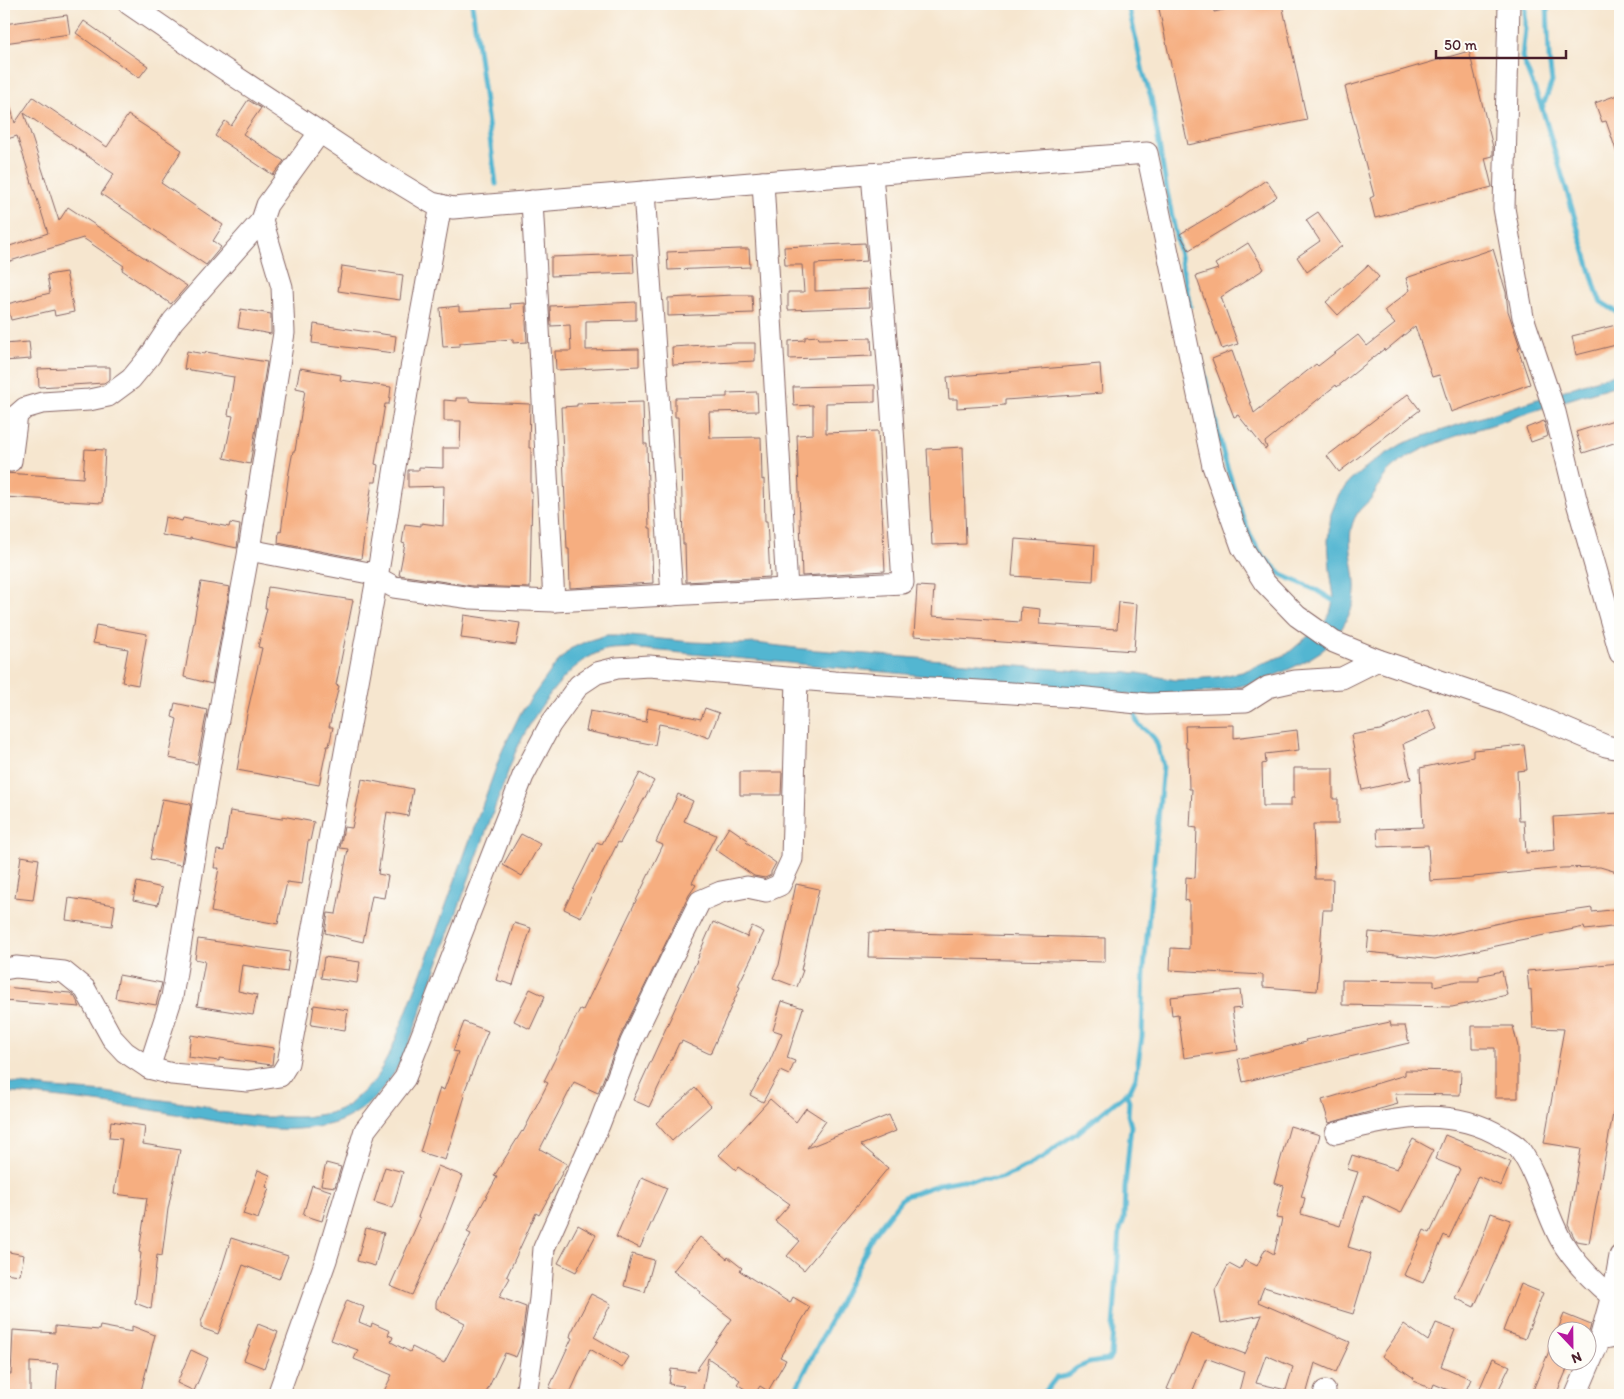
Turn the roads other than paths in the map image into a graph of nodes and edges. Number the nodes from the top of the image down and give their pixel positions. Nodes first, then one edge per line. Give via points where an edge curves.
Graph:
1 (128, 4) edge
2 (1509, 4) edge
3 (320, 132) junction
4 (872, 174) junction
5 (764, 182) junction
6 (644, 192) junction
7 (532, 201) junction
8 (441, 205) junction
9 (262, 220) junction
10 (12, 461) dead end
11 (249, 550) junction
12 (377, 578) junction
13 (787, 589) junction
14 (672, 595) junction
15 (554, 602) junction
16 (1620, 654) edge
17 (1378, 660) junction
18 (797, 678) junction
19 (1620, 748) edge
20 (4, 968) edge
21 (149, 1068) junction
22 (1336, 1133) dead end
23 (1620, 1256) edge
24 (1612, 1296) junction
25 (1610, 1337) edge
26 (278, 1395) edge
27 (526, 1395) edge
28 (1576, 1395) edge

1 - 3 street
2 - 16 street via 1504,208 1523,317 1547,384
3 - 8 street via 432,203
3 - 9 street via 267,205
4 - 5 street
4 - 13 street via 904,583
4 - 17 street via 1147,153 1213,466 1242,547 1264,582 1297,616 1334,642
5 - 6 street
5 - 13 street
6 - 7 street
6 - 14 street
7 - 8 street via 452,208
7 - 15 street
8 - 12 street
9 - 10 street via 173,321 131,379 108,396 42,403 25,408 17,415
9 - 11 street via 282,287 284,333
11 - 12 street via 369,573
11 - 21 street via 172,997
12 - 15 street via 394,587 471,598
12 - 21 street via 288,1063 280,1076 248,1081 172,1074
13 - 14 street
14 - 15 street
17 - 18 street via 1342,678 1295,681 1268,687 1246,701 1148,704
17 - 19 street via 1505,703 1606,746
18 - 26 street via 649,666 617,668 597,673 579,685 550,725 523,776 405,1078 365,1130 326,1260
18 - 27 street via 792,859 780,885 766,891 747,887 721,892 700,901 672,955 631,1042 599,1125 544,1248
20 - 21 street via 64,972 85,989 112,1038 124,1052
22 - 24 street via 1372,1123 1425,1117 1453,1118 1489,1129 1519,1148 1561,1239 1590,1278
23 - 24 street
24 - 25 street
25 - 28 street

